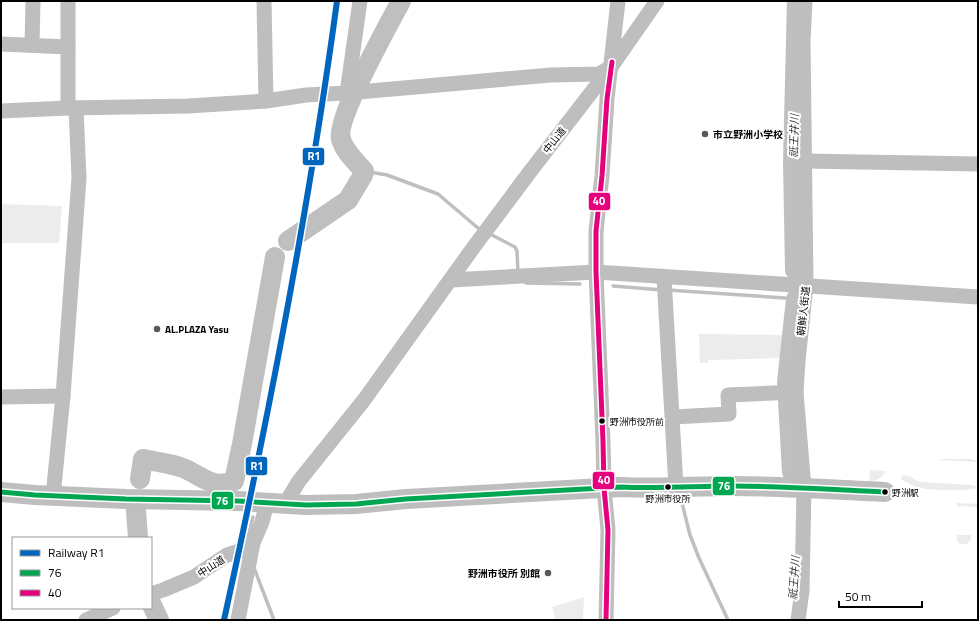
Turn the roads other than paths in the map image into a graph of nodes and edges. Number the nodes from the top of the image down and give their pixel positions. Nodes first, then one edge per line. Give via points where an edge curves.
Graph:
1 (33, 1) edge
2 (68, 1) edge
3 (264, 1) edge
4 (360, 1) edge
5 (618, 1) edge
6 (657, 1) edge
7 (805, 1) edge
8 (1, 44) edge
9 (32, 45) junction
10 (68, 47) junction
11 (611, 67) junction
12 (347, 93) junction
13 (266, 101) junction
14 (72, 108) junction
15 (1, 111) edge
16 (804, 161) junction
17 (978, 164) edge
18 (596, 272) junction
19 (451, 280) junction
20 (806, 285) junction
21 (665, 286) junction
22 (978, 297) edge
23 (789, 392) junction
24 (63, 396) junction
25 (1, 397) edge
26 (673, 417) junction
27 (676, 487) junction
28 (604, 488) junction
29 (804, 488) junction
30 (1, 492) edge
31 (885, 492) dead end
32 (53, 496) junction
33 (276, 503) junction
34 (253, 543) junction
35 (152, 594) edge
36 (111, 609) edge
37 (86, 620) edge
38 (238, 620) edge
39 (606, 620) edge
40 (798, 620) edge

1 - 9 street
2 - 10 street
3 - 13 street
4 - 12 street
5 - 11 street
6 - 11 street, 中山道
7 - 16 street, 朝鮮人街道
8 - 9 street
9 - 10 street
10 - 14 street
11 - 12 street via 599,74 550,75
11 - 18 street via 596,231
11 - 19 street, 中山道 via 524,179
12 - 13 street via 306,95
13 - 14 street via 188,106
14 - 15 street
14 - 24 street via 80,178
16 - 17 street
16 - 20 street, 朝鮮人街道
18 - 19 street
18 - 21 street
18 - 28 street
19 - 33 street, 中山道 via 364,400 299,481
20 - 21 street
20 - 22 street
20 - 23 street, 朝鮮人街道 via 798,361
21 - 26 street
23 - 26 street via 728,396 729,414
23 - 29 street, 朝鮮人街道
24 - 25 street
24 - 32 street
26 - 27 street
27 - 28 main road
27 - 29 main road
28 - 33 main road via 356,504
28 - 39 street via 608,530
29 - 31 main road
29 - 40 street, 朝鮮人街道 via 802,591
30 - 32 main road
32 - 33 main road
33 - 34 street via 262,522
34 - 35 street, 中山道 via 194,577
34 - 38 street
36 - 37 street

